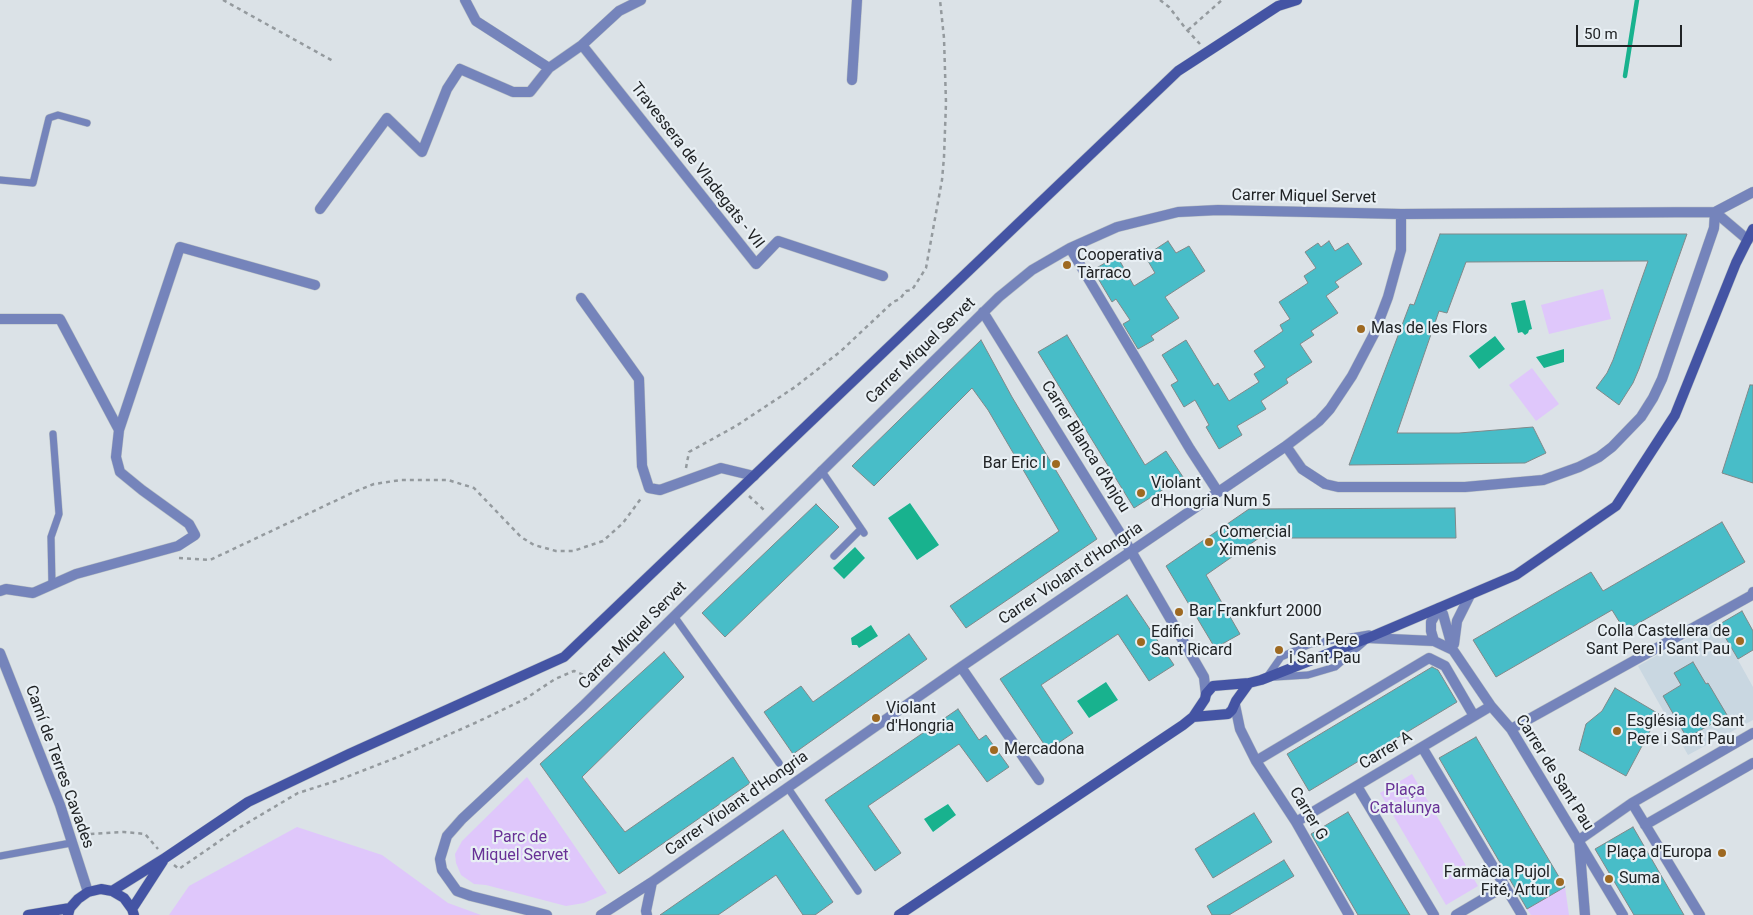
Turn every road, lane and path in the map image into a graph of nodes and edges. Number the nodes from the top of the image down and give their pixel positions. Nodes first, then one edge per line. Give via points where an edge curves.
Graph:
1 (223, 0) edge
2 (465, 0) edge
3 (642, 0) edge
4 (857, 0) edge
5 (1160, 0) edge
6 (1222, 0) edge
7 (1297, 0) edge
8 (1187, 31) junction
9 (582, 45) junction
10 (1208, 52) junction
11 (334, 61) dead end
12 (549, 68) junction
13 (852, 80) dead end
14 (87, 123) dead end
15 (0, 180) edge
16 (1753, 192) edge
17 (320, 209) dead end
18 (1715, 212) junction
19 (1401, 214) junction
20 (1753, 229) edge
21 (1748, 240) junction
22 (1070, 248) junction
23 (883, 276) dead end
24 (315, 285) dead end
25 (581, 298) dead end
26 (983, 312) junction
27 (0, 319) edge
28 (119, 430) junction
29 (53, 434) dead end
30 (1286, 446) junction
31 (821, 470) junction
32 (754, 476) junction
33 (649, 488) junction
34 (741, 488) junction
35 (1218, 492) junction
36 (773, 518) junction
37 (1131, 551) junction
38 (834, 556) dead end
39 (175, 558) dead end
40 (52, 585) junction
41 (0, 591) edge
42 (1470, 595) junction
43 (1753, 595) edge
44 (1439, 608) junction
45 (674, 616) junction
46 (1382, 632) junction
47 (1368, 638) junction
48 (1434, 641) junction
49 (1453, 650) junction
50 (0, 653) edge
51 (961, 667) junction
52 (1204, 677) junction
53 (1267, 677) junction
54 (1249, 684) junction
55 (604, 685) junction
56 (1221, 685) junction
57 (1205, 697) junction
58 (1235, 703) junction
59 (1491, 706) junction
60 (1219, 715) junction
61 (1474, 716) junction
62 (1193, 717) junction
63 (1240, 729) junction
64 (1511, 729) junction
65 (1753, 733) edge
66 (1422, 747) junction
67 (1256, 760) junction
68 (779, 763) dead end
69 (1753, 763) edge
70 (1039, 780) dead end
71 (1357, 786) junction
72 (788, 788) junction
73 (1632, 803) junction
74 (1296, 822) junction
75 (1645, 825) junction
76 (1579, 840) junction
77 (71, 843) junction
78 (0, 856) edge
79 (165, 858) junction
80 (652, 882) junction
81 (1505, 886) junction
82 (112, 891) junction
83 (858, 891) dead end
84 (88, 892) junction
85 (69, 912) edge
86 (133, 912) edge
87 (28, 915) edge
88 (547, 915) edge
89 (601, 915) edge
90 (647, 915) edge
91 (899, 915) edge
92 (1349, 915) edge
93 (1434, 915) edge
94 (1456, 915) edge
95 (1522, 915) edge
96 (1585, 915) edge
97 (1623, 915) edge
98 (1700, 915) edge

1 - 11 path
2 - 12 street via 476,21
3 - 9 street via 619,11
4 - 13 street
5 - 8 path
6 - 8 path
7 - 10 main road via 1278,6
8 - 10 path
9 - 12 street
9 - 23 street, Travessera de Vladegats - VII via 756,264 778,241
10 - 32 main road via 1178,71
12 - 17 street via 530,92 513,92 460,69 447,89 422,152 386,118
14 - 15 lane via 58,115 49,118 34,183
16 - 18 street, Carrer Miquel Servet
18 - 19 street, Carrer Miquel Servet
18 - 21 street
18 - 30 street via 1714,228 1659,386 1641,416 1619,440 1579,468 1543,480 1465,487 1338,487 1325,484 1302,470
19 - 22 street, Carrer Miquel Servet via 1178,212 1117,227
19 - 30 street, Carrer Violant d'Hongria via 1401,250 1388,297 1369,345 1330,409
20 - 21 main road
21 - 42 main road via 1675,415 1616,506 1516,575
22 - 26 street, Carrer Miquel Servet via 1032,270
22 - 35 street
24 - 28 street via 180,247
25 - 33 street via 639,379 642,466
26 - 31 street, Carrer Miquel Servet
26 - 37 street, Carrer Blanca d'Anjou
27 - 28 street via 60,319
28 - 40 street via 116,457 120,472 189,524 195,535 178,546 76,574
29 - 40 lane via 59,514 51,537
30 - 35 street, Carrer Violant d'Hongria
31 - 36 street, Carrer Miquel Servet
31 - 38 lane via 863,531
32 - 33 street via 722,468 660,490
32 - 34 main road
33 - 39 path via 623,523 603,541 573,551 556,551 521,536 474,488 448,480 401,480 374,484 210,560
34 - 36 path
34 - 79 main road via 564,657 248,802
35 - 37 street, Carrer Violant d'Hongria
36 - 45 street, Carrer Miquel Servet
37 - 51 street, Carrer Violant d'Hongria
37 - 52 street, Carrer Blanca d'Anjou
40 - 41 street via 33,593
42 - 44 main road
42 - 49 street via 1457,621
43 - 64 street
44 - 46 main road
44 - 48 street via 1431,622
44 - 49 street, Carrer de Sant Pau
45 - 55 street, Carrer Miquel Servet
45 - 68 lane
46 - 47 main road
46 - 53 lane via 1310,644 1281,657
47 - 48 street
47 - 53 main road
47 - 53 lane via 1335,666 1308,675
48 - 49 street
49 - 59 street, Carrer de Sant Pau
50 - 77 street, Camí de Terres Cavades via 60,805
51 - 70 street
51 - 72 street, Carrer Violant d'Hongria
52 - 56 street
52 - 57 street, Carrer Blanca d'Anjou
53 - 54 main road
54 - 56 main road
54 - 58 main road
55 - 79 path via 574,671 475,723 398,757 298,794 237,829 179,869
55 - 88 street, Carrer Miquel Servet via 462,819 447,836 440,859 442,870 456,891
56 - 57 main road via 1209,689
56 - 58 main road via 1232,691
57 - 60 main road via 1207,708
57 - 62 main road
58 - 60 main road via 1232,710
58 - 63 street, Carrer G
59 - 61 street, Carrer A
59 - 64 street, Carrer de Sant Pau
60 - 62 main road
60 - 63 street, Carrer G
61 - 66 street, Carrer A
61 - 67 street via 1445,666 1429,658
62 - 91 main road
63 - 67 street, Carrer G
64 - 76 street, Carrer de Sant Pau
65 - 73 street
66 - 71 street, Carrer A
66 - 81 street
67 - 74 street, Carrer G
69 - 75 street
71 - 74 street, Carrer A
71 - 93 street
72 - 80 street, Carrer Violant d'Hongria
72 - 83 lane
73 - 75 street
73 - 76 street
74 - 92 street, Carrer G
75 - 98 street
76 - 96 street
76 - 97 street, Carrer de Sant Pau
77 - 78 lane
77 - 79 path via 90,834 145,834
77 - 84 street, Camí de Terres Cavades
79 - 82 main road
79 - 86 main road
80 - 89 street, Carrer Violant d'Hongria
80 - 90 street
81 - 94 street
81 - 95 street
82 - 84 main road
82 - 86 main road via 124,898
84 - 85 main road
85 - 87 main road

